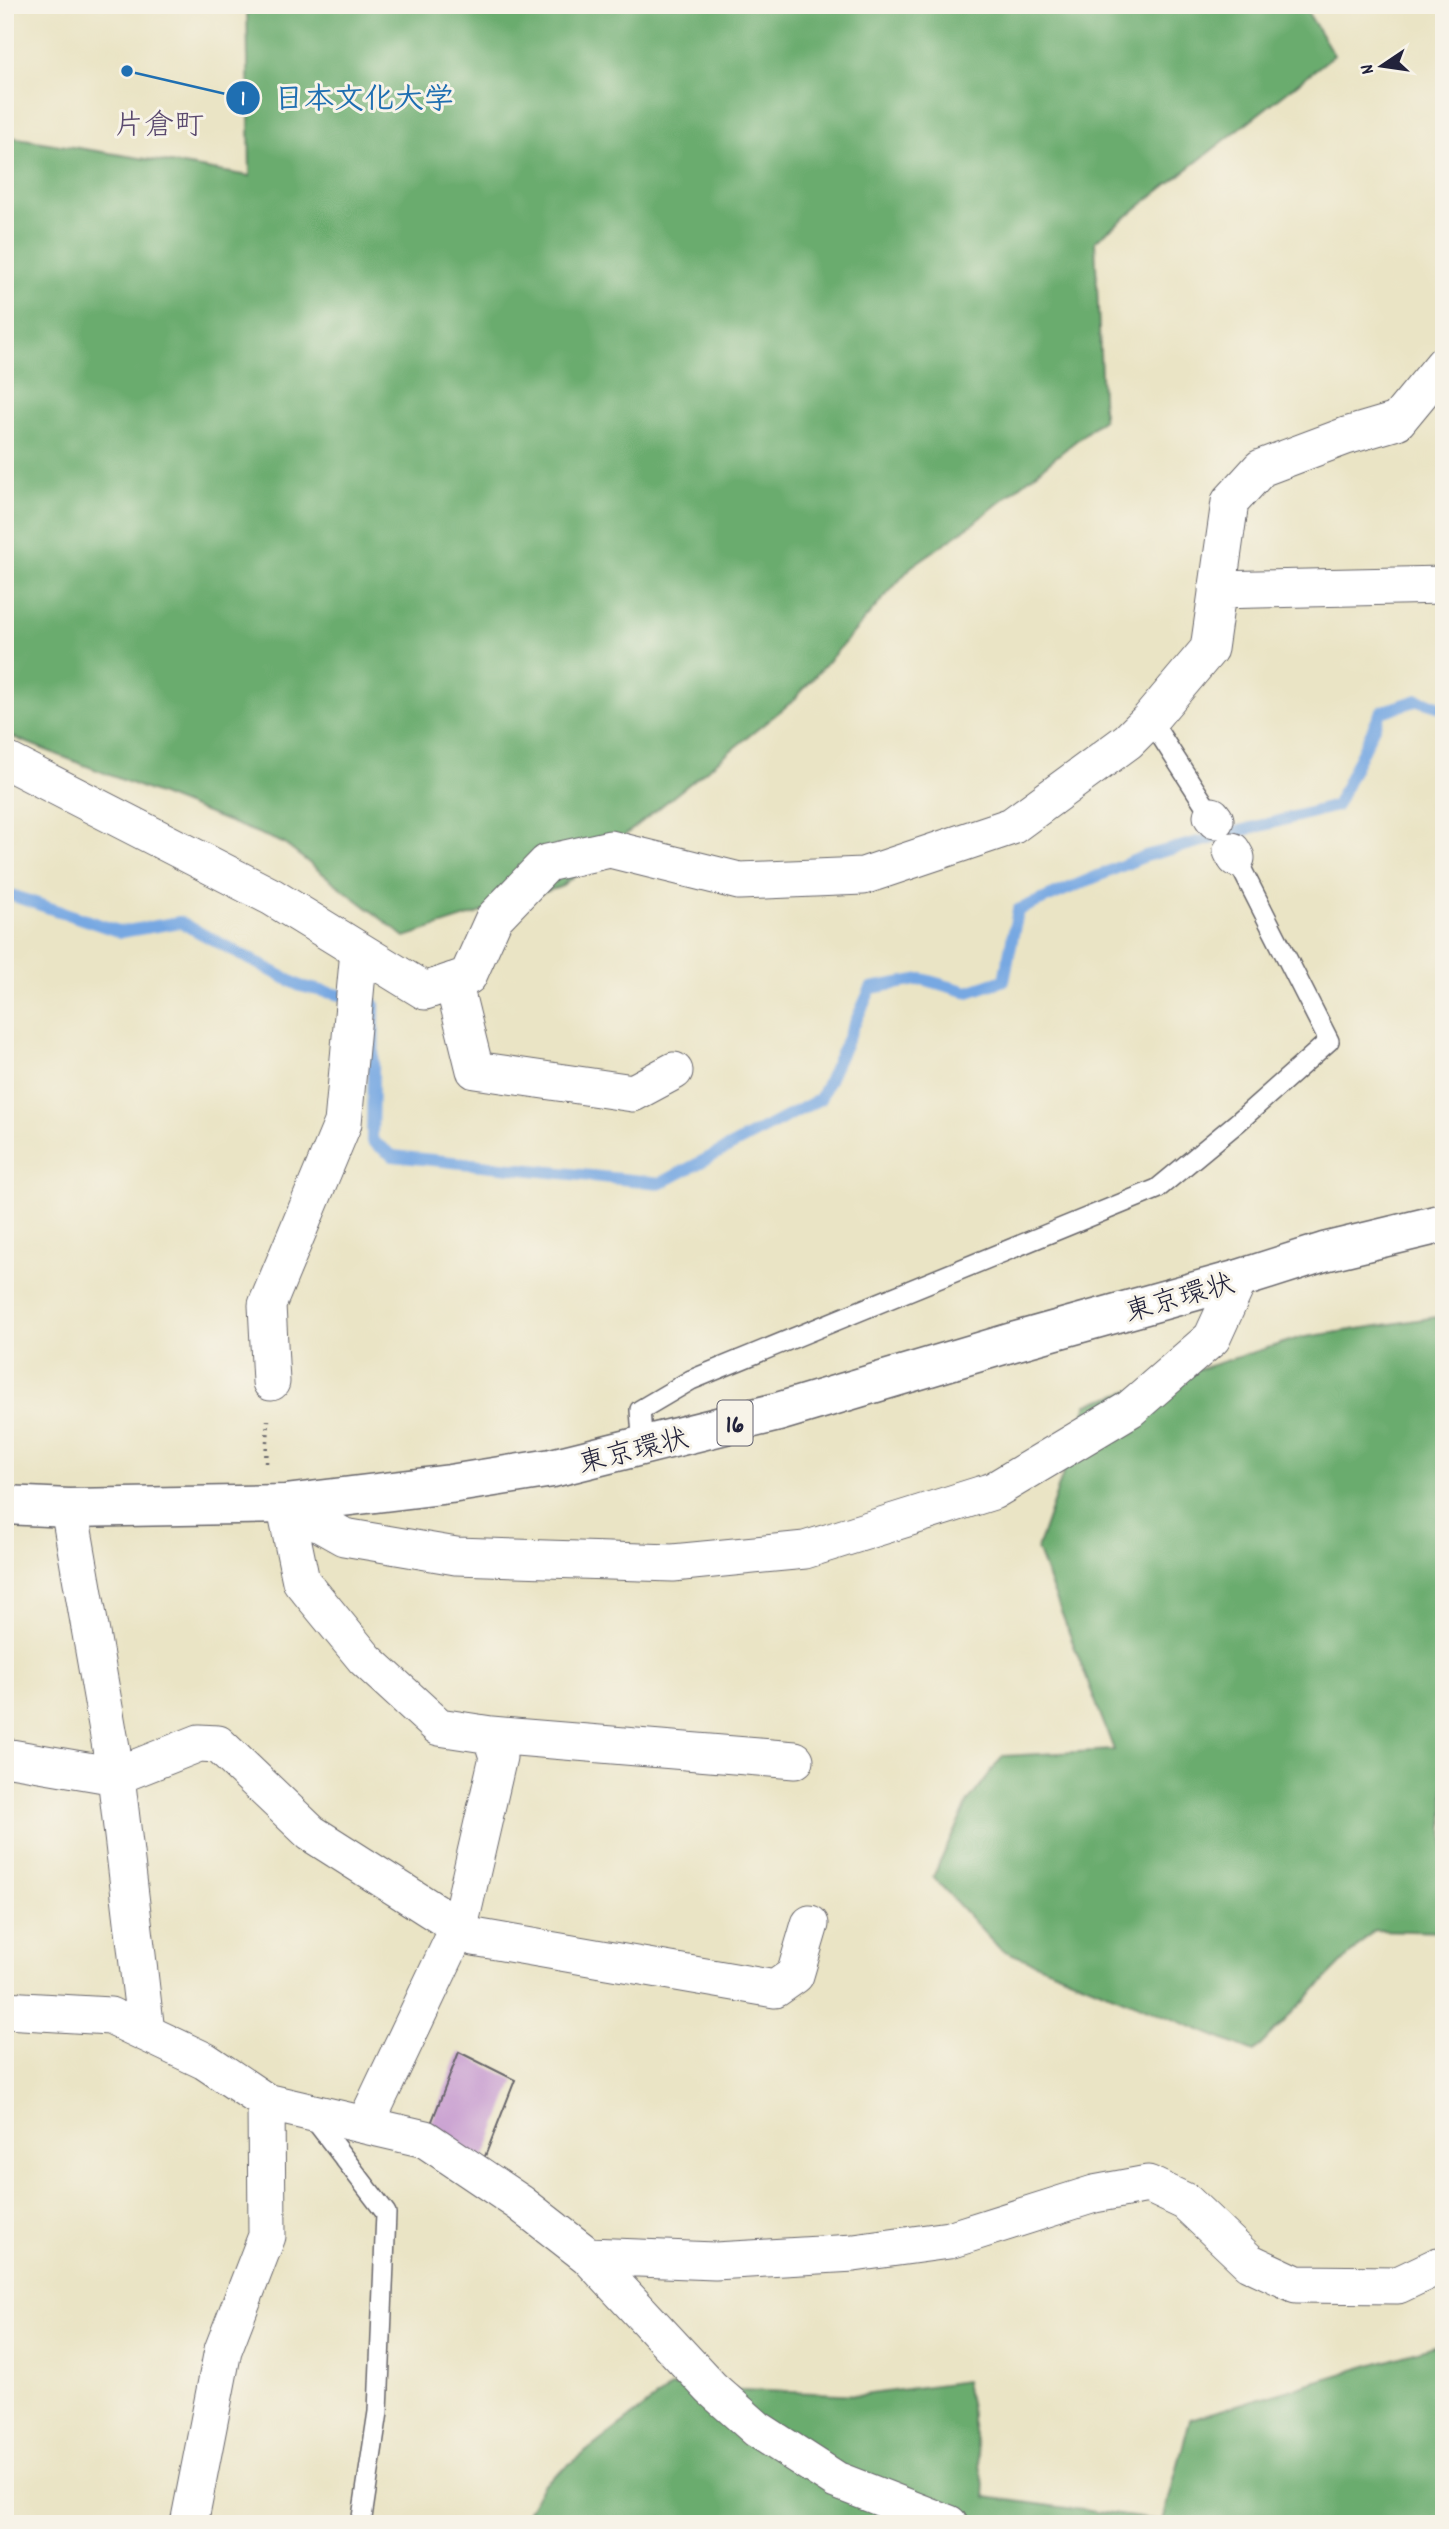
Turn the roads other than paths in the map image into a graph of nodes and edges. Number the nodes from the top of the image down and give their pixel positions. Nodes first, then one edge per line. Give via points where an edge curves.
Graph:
1 (1444, 364) edge
2 (1444, 585) edge
3 (1217, 590) junction
4 (1150, 719) junction
5 (5, 760) edge
6 (359, 951) junction
7 (453, 981) junction
8 (674, 1071) dead end
9 (1444, 1223) edge
10 (1239, 1279) junction
11 (271, 1382) road end
12 (643, 1447) junction
13 (285, 1504) junction
14 (5, 1505) edge
15 (69, 1508) junction
16 (491, 1735) junction
17 (5, 1756) edge
18 (795, 1760) dead end
19 (116, 1776) junction
20 (810, 1924) dead end
21 (459, 1927) junction
22 (5, 2010) edge
23 (146, 2032) junction
24 (266, 2102) junction
25 (308, 2111) junction
26 (365, 2125) junction
27 (588, 2256) junction
28 (1444, 2266) edge
29 (189, 2524) edge
30 (361, 2524) edge
31 (950, 2524) edge

1 - 3 street via 1397,421 1261,468 1230,502
2 - 3 street
3 - 4 street via 1209,649
4 - 7 street via 1128,741 1012,826 863,876 738,881 610,849 547,863 494,918 468,976
4 - 12 lane via 1224,836 1329,1041 1157,1189 691,1380 640,1410
5 - 6 street via 272,897
6 - 7 street via 425,991
6 - 11 street via 343,1123 267,1305
7 - 8 street via 475,1070 633,1093
9 - 10 highway, 東京環状 / 16 via 1324,1252
10 - 12 highway, 東京環状 / 16
10 - 13 street via 1212,1338 1130,1409 992,1491 805,1550 673,1563 456,1556 344,1537
12 - 13 highway, 東京環状 / 16 via 450,1485
13 - 15 highway, 東京環状 / 16
13 - 16 street via 301,1581 365,1659 439,1727
14 - 15 highway, 東京環状 / 16
15 - 19 street
16 - 18 street
16 - 21 street via 498,1757
17 - 19 street
19 - 21 street via 198,1743 218,1744 311,1833
19 - 23 street
20 - 21 street via 795,1975 775,1989 474,1937
21 - 26 street
22 - 23 street via 110,2016
23 - 24 street via 205,2061
24 - 25 street
24 - 29 street via 267,2236 223,2350
25 - 26 street
25 - 30 lane via 386,2213 379,2412
26 - 27 street via 425,2139
27 - 28 street via 715,2262 854,2253 949,2240 1094,2194 1147,2184 1186,2202 1250,2262 1296,2284 1398,2285
27 - 31 street via 711,2388 757,2429 836,2480

